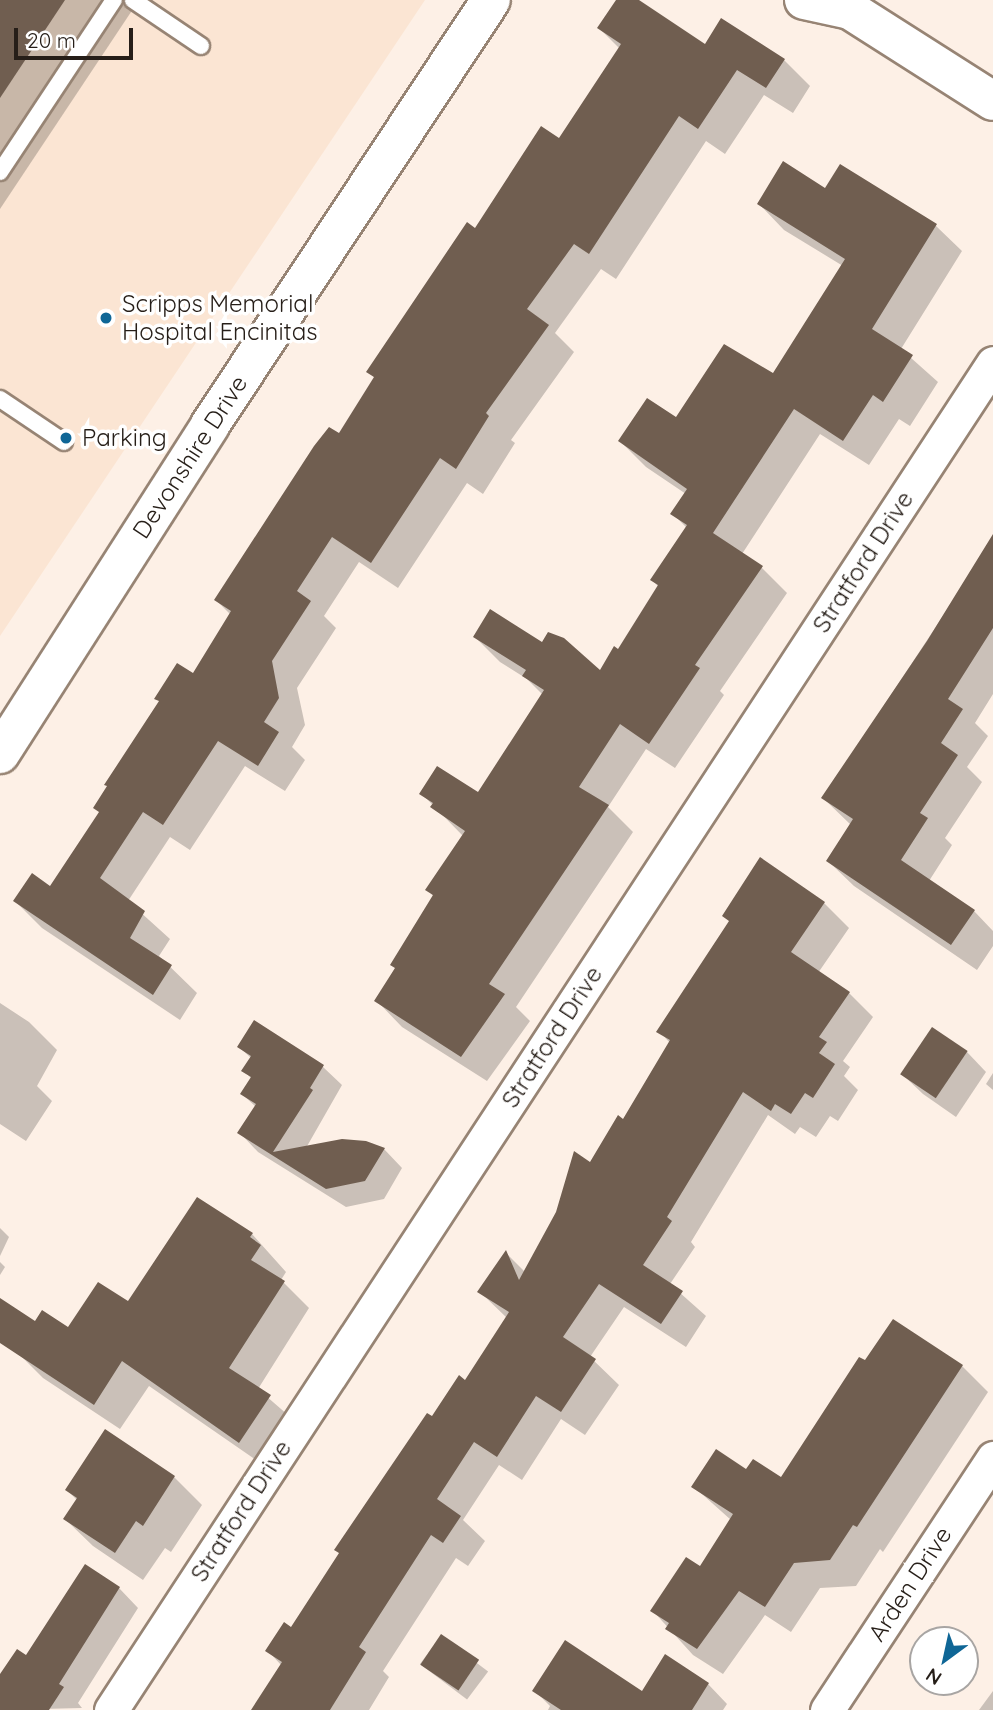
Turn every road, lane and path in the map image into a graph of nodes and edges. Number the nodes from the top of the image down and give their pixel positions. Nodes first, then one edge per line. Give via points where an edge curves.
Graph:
1 (114, 0) edge
2 (133, 0) edge
3 (804, 0) edge
4 (846, 5) edge
5 (482, 7) edge
6 (201, 46) dead end
7 (993, 101) edge
8 (0, 172) edge
9 (993, 363) edge
10 (0, 399) edge
11 (64, 442) dead end
12 (0, 754) edge
13 (993, 1458) edge
14 (111, 1710) edge
15 (827, 1710) edge

1 - 8 lane
2 - 6 lane
3 - 4 street
4 - 7 street
5 - 12 street, Devonshire Drive
9 - 14 street, Stratford Drive
10 - 11 lane
13 - 15 street, Arden Drive

